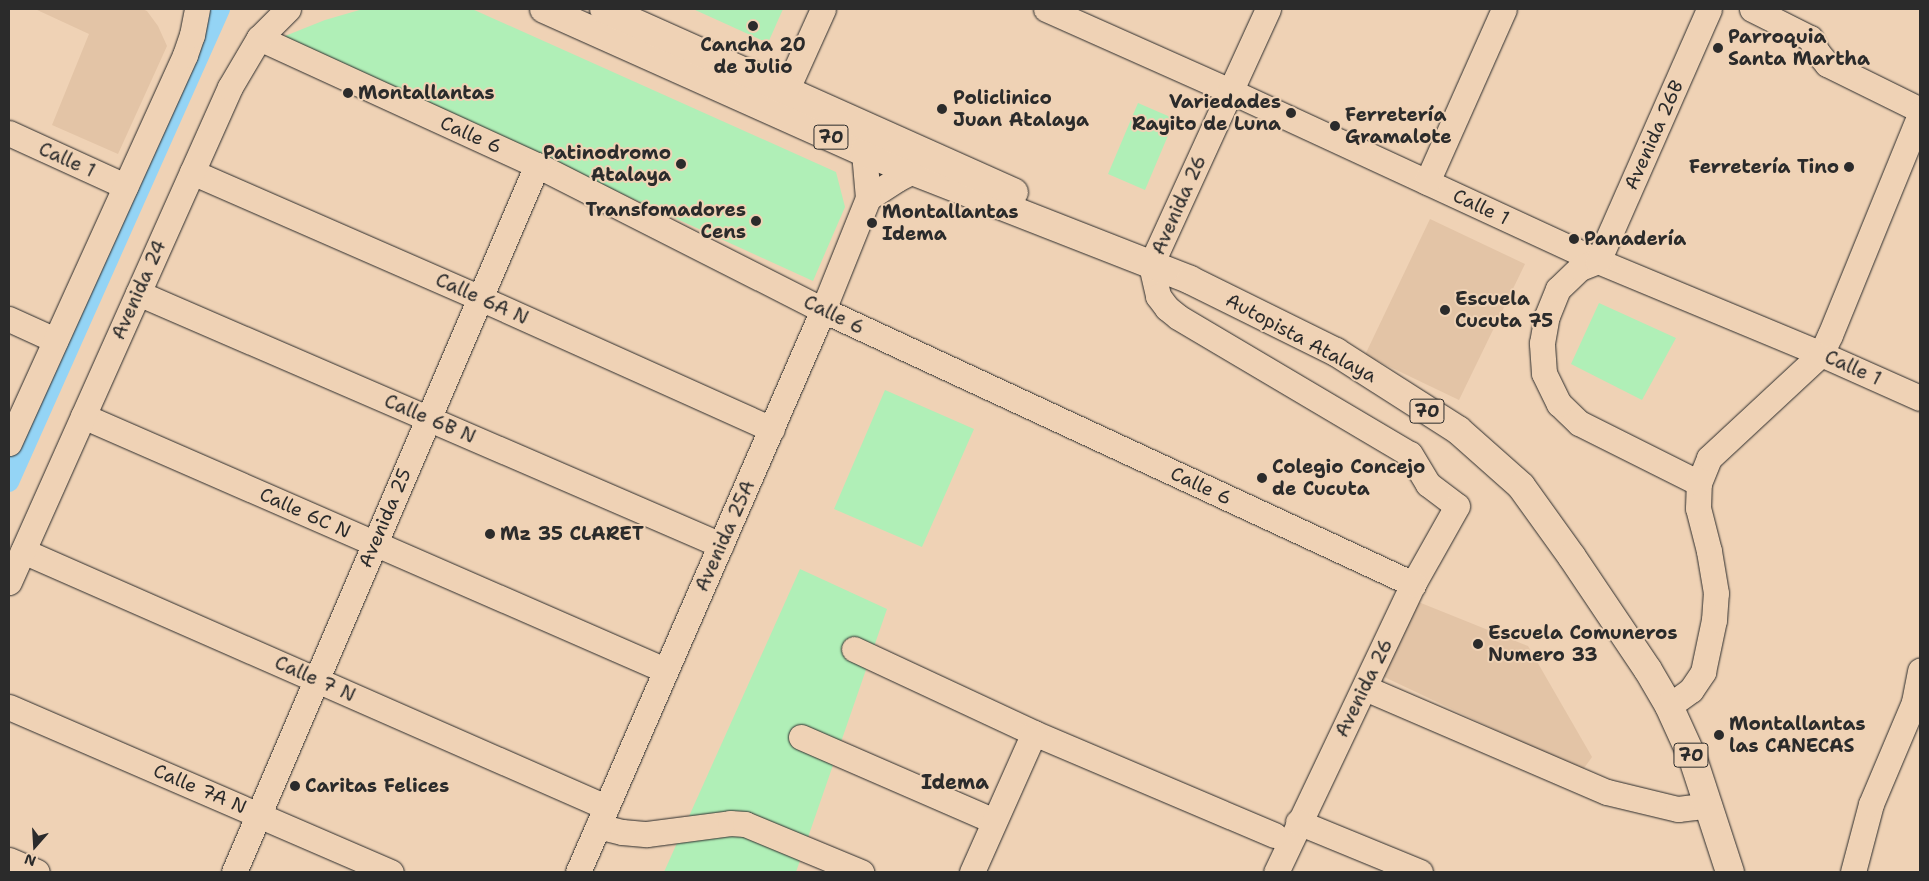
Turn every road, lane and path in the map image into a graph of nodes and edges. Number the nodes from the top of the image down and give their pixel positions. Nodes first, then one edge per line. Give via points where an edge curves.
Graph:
1 (288, 9) edge
2 (544, 9) edge
3 (604, 9) edge
4 (824, 9) edge
5 (1046, 9) edge
6 (1268, 9) edge
7 (1504, 9) edge
8 (1709, 9) edge
9 (1752, 9) edge
10 (194, 10) edge
11 (259, 38) junction
12 (786, 91) junction
13 (1230, 91) junction
14 (1920, 110) edge
15 (1920, 114) edge
16 (9, 134) edge
17 (864, 152) junction
18 (537, 165) junction
19 (913, 171) junction
20 (192, 172) junction
21 (1427, 182) junction
22 (125, 186) junction
23 (868, 198) junction
24 (1123, 252) junction
25 (1598, 261) junction
26 (1151, 265) junction
27 (138, 292) junction
28 (480, 298) junction
29 (823, 310) junction
30 (9, 319) edge
31 (55, 340) junction
32 (1821, 354) junction
33 (1920, 398) edge
34 (83, 416) junction
35 (428, 418) junction
36 (772, 429) junction
37 (9, 443) edge
38 (1699, 483) junction
39 (374, 543) junction
40 (721, 545) junction
41 (22, 551) junction
42 (9, 582) edge
43 (1414, 584) junction
44 (854, 648) dead end
45 (666, 670) junction
46 (1920, 671) edge
47 (316, 679) junction
48 (1365, 688) junction
49 (1917, 703) edge
50 (1669, 706) junction
51 (9, 707) edge
52 (1034, 733) junction
53 (801, 737) dead end
54 (1709, 805) junction
55 (258, 814) junction
56 (602, 816) junction
57 (994, 821) junction
58 (1298, 822) junction
59 (1274, 835) dead end
60 (9, 860) edge
61 (37, 872) edge
62 (234, 872) edge
63 (391, 872) edge
64 (578, 872) edge
65 (862, 872) edge
66 (972, 872) edge
67 (1276, 872) edge
68 (1420, 872) edge
69 (1730, 872) edge
70 (1853, 872) edge

1 - 11 street, Avenida 24
2 - 17 main road, Autopista Atalaya / 70
3 - 12 main road, Autopista Atalaya / 70
4 - 12 street
5 - 13 street, Calle 1
6 - 13 street, Avenida 26
7 - 21 street
8 - 25 street, Avenida 26B
9 - 14 street via 1810,38 1826,64
10 - 22 street via 185,55
11 - 18 street, Calle 6
11 - 20 street, Avenida 24 via 230,87
12 - 24 main road, Autopista Atalaya / 70 via 1020,195
13 - 21 street, Calle 1
13 - 26 street, Avenida 26
15 - 32 street
16 - 22 street, Calle 1
17 - 19 main road, Autopista Atalaya / 70
17 - 23 street, Avenida 25A
18 - 28 street, Avenida 25
18 - 29 street, Calle 6
19 - 23 street
19 - 24 main road, Autopista Atalaya / 70
20 - 27 street, Avenida 24
20 - 28 street, Calle 6A N
21 - 25 street, Calle 1
22 - 31 street
23 - 29 street, Avenida 25A
24 - 26 main road, Autopista Atalaya / 70
25 - 32 street, Calle 1
25 - 38 street via 1580,268 1558,289 1547,316 1542,343 1544,373 1559,404 1579,423
26 - 43 street, Avenida 26 via 1158,296 1178,317 1410,454 1428,484 1457,506
26 - 50 main road, Autopista Atalaya / 70 via 1190,280 1336,352 1458,430 1521,486 1572,557
27 - 34 street, Avenida 24
27 - 35 street, Calle 6B N
28 - 35 street, Avenida 25
28 - 36 street, Calle 6A N
29 - 36 street, Avenida 25A
29 - 43 street, Calle 6
30 - 31 street
31 - 37 street
32 - 33 street, Calle 1
32 - 38 street via 1708,458
34 - 39 street, Calle 6C N
34 - 41 street, Avenida 24
35 - 39 street, Avenida 25
35 - 40 street, Calle 6B N
36 - 40 street, Avenida 25A
38 - 50 street via 1698,508 1716,593 1714,620 1703,672 1691,690
39 - 45 street, Calle 6C N
39 - 47 street, Avenida 25
40 - 45 street, Avenida 25A
41 - 42 street, Avenida 24
41 - 47 street, Calle 7 N
43 - 48 street, Avenida 26
44 - 52 street
45 - 56 street, Avenida 25A
46 - 49 street
47 - 55 street, Avenida 25
47 - 56 street, Calle 7 N
48 - 54 street via 1607,792 1678,809
48 - 58 street, Avenida 26
49 - 70 street via 1871,804
50 - 54 main road, Autopista Atalaya / 70 via 1693,758
51 - 55 street, Calle 7A N
52 - 57 street
52 - 59 street
53 - 57 street
54 - 69 main road, Autopista Atalaya / 70
55 - 62 street, Avenida 25
55 - 63 street, Calle 7A N
56 - 64 street, Avenida 25A
56 - 65 street, Calle 7 N via 622,832 647,834 730,823 745,824
57 - 66 street
58 - 67 street, Avenida 26
58 - 68 street
60 - 61 street

